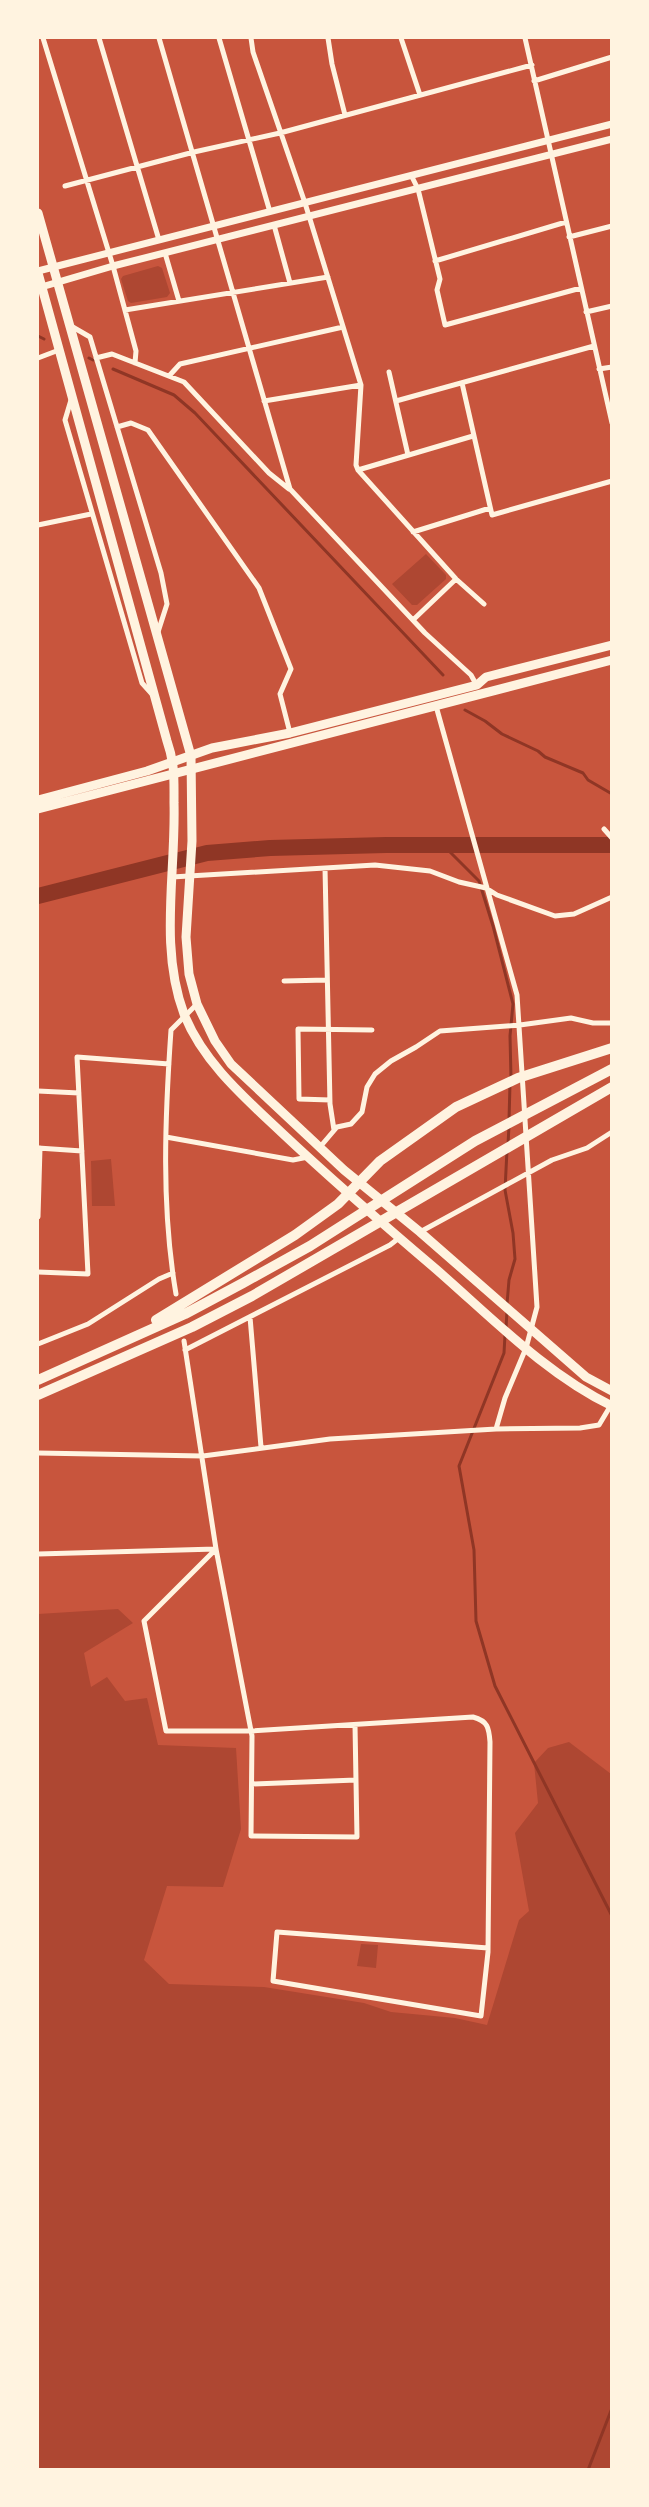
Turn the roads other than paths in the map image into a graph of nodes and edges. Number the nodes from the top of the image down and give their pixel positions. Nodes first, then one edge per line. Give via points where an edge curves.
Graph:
1 (43, 38) edge
2 (99, 38) edge
3 (159, 38) edge
4 (219, 38) edge
5 (251, 38) edge
6 (328, 38) edge
7 (401, 38) edge
8 (525, 38) edge
9 (612, 57) edge
10 (532, 65) junction
11 (534, 81) junction
12 (420, 95) junction
13 (345, 115) junction
14 (612, 124) edge
15 (280, 133) junction
16 (612, 139) edge
17 (249, 141) junction
18 (547, 141) junction
19 (194, 152) junction
20 (550, 155) junction
21 (139, 167) junction
22 (411, 175) junction
23 (85, 181) junction
24 (65, 186) dead end
25 (418, 189) junction
26 (304, 203) junction
27 (270, 212) junction
28 (38, 213) edge
29 (309, 216) junction
30 (566, 222) junction
31 (274, 225) junction
32 (612, 226) edge
33 (215, 227) junction
34 (569, 237) junction
35 (159, 240) junction
36 (220, 240) junction
37 (108, 253) junction
38 (165, 253) junction
39 (435, 261) junction
40 (113, 266) junction
41 (53, 267) junction
42 (38, 272) edge
43 (328, 277) junction
44 (290, 283) junction
45 (58, 284) junction
46 (40, 288) edge
47 (580, 288) junction
48 (232, 292) junction
49 (179, 302) junction
50 (612, 306) edge
51 (125, 310) junction
52 (586, 312) junction
53 (69, 325) junction
54 (343, 327) junction
55 (594, 346) junction
56 (249, 349) junction
57 (59, 350) junction
58 (96, 357) junction
59 (38, 358) edge
60 (135, 363) junction
61 (612, 366) edge
62 (599, 369) junction
63 (389, 372) dead end
64 (169, 376) junction
65 (462, 383) junction
66 (361, 385) junction
67 (72, 397) junction
68 (264, 401) junction
69 (396, 401) junction
70 (612, 423) edge
71 (117, 428) junction
72 (473, 436) junction
73 (408, 455) junction
74 (358, 470) junction
75 (612, 481) edge
76 (290, 489) junction
77 (490, 508) junction
78 (91, 514) junction
79 (38, 525) edge
80 (413, 532) junction
81 (456, 579) junction
82 (484, 604) dead end
83 (413, 620) junction
84 (156, 637) junction
85 (612, 645) edge
86 (612, 660) edge
87 (477, 685) junction
88 (154, 696) junction
89 (479, 696) junction
90 (436, 706) junction
91 (290, 733) junction
92 (191, 756) junction
93 (174, 761) junction
94 (191, 770) junction
95 (173, 776) junction
96 (38, 800) edge
97 (38, 809) edge
98 (604, 829) dead end
99 (612, 838) edge
100 (325, 868) junction
101 (172, 876) junction
102 (190, 876) junction
103 (486, 888) junction
104 (612, 897) edge
105 (327, 980) junction
106 (284, 981) dead end
107 (197, 1004) junction
108 (184, 1014) junction
109 (612, 1023) edge
110 (520, 1025) junction
111 (372, 1030) dead end
112 (328, 1031) junction
113 (612, 1048) edge
114 (168, 1064) junction
115 (612, 1069) edge
116 (612, 1087) edge
117 (38, 1091) edge
118 (79, 1093) junction
119 (330, 1100) junction
120 (334, 1131) junction
121 (612, 1132) edge
122 (166, 1137) junction
123 (320, 1147) junction
124 (39, 1148) edge
125 (82, 1151) junction
126 (308, 1157) junction
127 (527, 1174) junction
128 (38, 1217) edge
129 (420, 1232) junction
130 (399, 1238) junction
131 (38, 1272) edge
132 (172, 1273) junction
133 (176, 1294) dead end
134 (250, 1317) junction
135 (529, 1327) junction
136 (184, 1341) dead end
137 (38, 1344) edge
138 (524, 1346) junction
139 (107, 1350) junction
140 (185, 1350) junction
141 (38, 1380) edge
142 (612, 1391) edge
143 (38, 1395) edge
144 (611, 1405) edge
145 (496, 1429) junction
146 (261, 1447) junction
147 (38, 1454) edge
148 (203, 1456) junction
149 (216, 1549) junction
150 (38, 1554) edge
151 (355, 1725) junction
152 (251, 1731) junction
153 (356, 1780) junction
154 (252, 1784) junction
155 (488, 1948) junction

1 - 23 street
2 - 21 street
3 - 19 street
4 - 17 street
5 - 15 street
6 - 13 street
7 - 12 street
8 - 10 street
9 - 11 street
10 - 11 street
10 - 12 street
11 - 18 street
12 - 13 street
13 - 15 street
14 - 18 street
15 - 17 street
15 - 26 street
16 - 20 street
17 - 19 street
17 - 27 street
18 - 20 street
18 - 22 street
19 - 21 street
19 - 33 street
20 - 25 street
20 - 30 street
21 - 23 street
21 - 35 street
22 - 25 street
22 - 26 street
23 - 24 street
23 - 37 street
25 - 29 street
25 - 39 street
26 - 27 street
26 - 29 street
27 - 33 street
28 - 41 main road
29 - 31 street
29 - 43 street
30 - 34 street
30 - 39 street
31 - 36 street
31 - 44 street
32 - 34 street
33 - 35 street
33 - 36 street
34 - 47 street
35 - 37 street
36 - 38 street
36 - 48 street
37 - 40 street
37 - 41 street
38 - 40 street
38 - 49 street
39 - 47 street via 440,279 436,290 445,324
40 - 45 street
40 - 51 street
41 - 42 street
41 - 45 main road
42 - 46 main road
43 - 44 street
43 - 54 street
44 - 48 street
45 - 46 street
45 - 53 main road
46 - 57 main road
47 - 52 street
48 - 49 street
48 - 56 street
49 - 51 street
50 - 52 street
51 - 60 street via 136,351
52 - 55 street
53 - 58 street via 90,338
53 - 84 main road
54 - 56 street
54 - 66 street
55 - 62 street
55 - 65 street
56 - 64 street via 180,364
56 - 68 street
57 - 59 street
57 - 67 main road
58 - 60 street via 112,354
58 - 71 street
60 - 64 street
61 - 62 street
62 - 70 street
63 - 69 street
64 - 76 street via 184,382 269,473
65 - 69 street
65 - 72 street
66 - 68 street
66 - 74 street
67 - 78 street via 65,420
67 - 88 main road
68 - 76 street
69 - 73 street
71 - 84 street via 167,604
71 - 91 street via 131,423 148,430 260,588 291,669 280,694
72 - 73 street
72 - 77 street
73 - 74 street
74 - 80 street
75 - 77 street via 492,515
76 - 83 street
77 - 80 street
78 - 79 street
78 - 88 street via 142,683
80 - 81 street
81 - 82 street
81 - 83 street
83 - 87 street
84 - 92 main road
85 - 87 main road via 486,677
86 - 89 main road
87 - 89 street
87 - 91 main road
88 - 93 main road
89 - 90 main road
90 - 94 main road
90 - 103 street
91 - 92 main road via 212,748
92 - 93 main road
92 - 94 main road
93 - 95 main road
93 - 96 main road
94 - 95 main road
94 - 102 main road
95 - 97 main road
95 - 101 main road
98 - 99 street
100 - 102 street
100 - 103 street via 375,865 430,871
100 - 105 street
101 - 102 street
101 - 108 main road via 170,955
102 - 107 main road via 186,937 189,974
103 - 104 street via 555,916 574,914
103 - 110 street via 518,995
105 - 106 street
105 - 112 street
107 - 108 street
107 - 123 main road via 231,1064
108 - 114 street via 171,1030
108 - 126 main road via 221,1072
109 - 110 street via 570,1018
110 - 120 street via 440,1031 375,1074 362,1113 351,1124
110 - 127 street
111 - 112 street
112 - 119 street
112 - 119 street via 298,1029 299,1099
113 - 139 highway via 518,1078 456,1107 380,1161 338,1204 295,1234
114 - 118 street via 77,1057
114 - 122 street
115 - 139 highway via 467,1146 310,1246 185,1314
116 - 143 highway via 318,1260 192,1327
117 - 118 street
118 - 125 street
119 - 120 street
120 - 123 street
121 - 127 street via 587,1148
122 - 126 street via 293,1160
122 - 132 street
123 - 129 main road
124 - 125 street
124 - 128 street
125 - 131 street via 88,1274
126 - 130 main road
127 - 129 street
127 - 135 street via 537,1307
129 - 135 main road
130 - 134 street
130 - 138 main road
132 - 133 street
132 - 137 street via 88,1324
134 - 140 street
134 - 146 street
135 - 138 street
135 - 142 main road via 586,1377
136 - 140 street
138 - 144 main road via 578,1389
138 - 145 street
139 - 141 highway
140 - 148 street
144 - 145 street via 599,1425
145 - 146 street
146 - 148 street
147 - 148 street
148 - 149 street
149 - 150 street
149 - 152 street
149 - 152 street via 144,1620 166,1731
151 - 152 street
151 - 153 street
151 - 155 street via 473,1717 489,1726
152 - 154 street
153 - 154 street
153 - 154 street via 357,1837 251,1836
155 - 155 street via 278,1932 273,1981 481,2016

